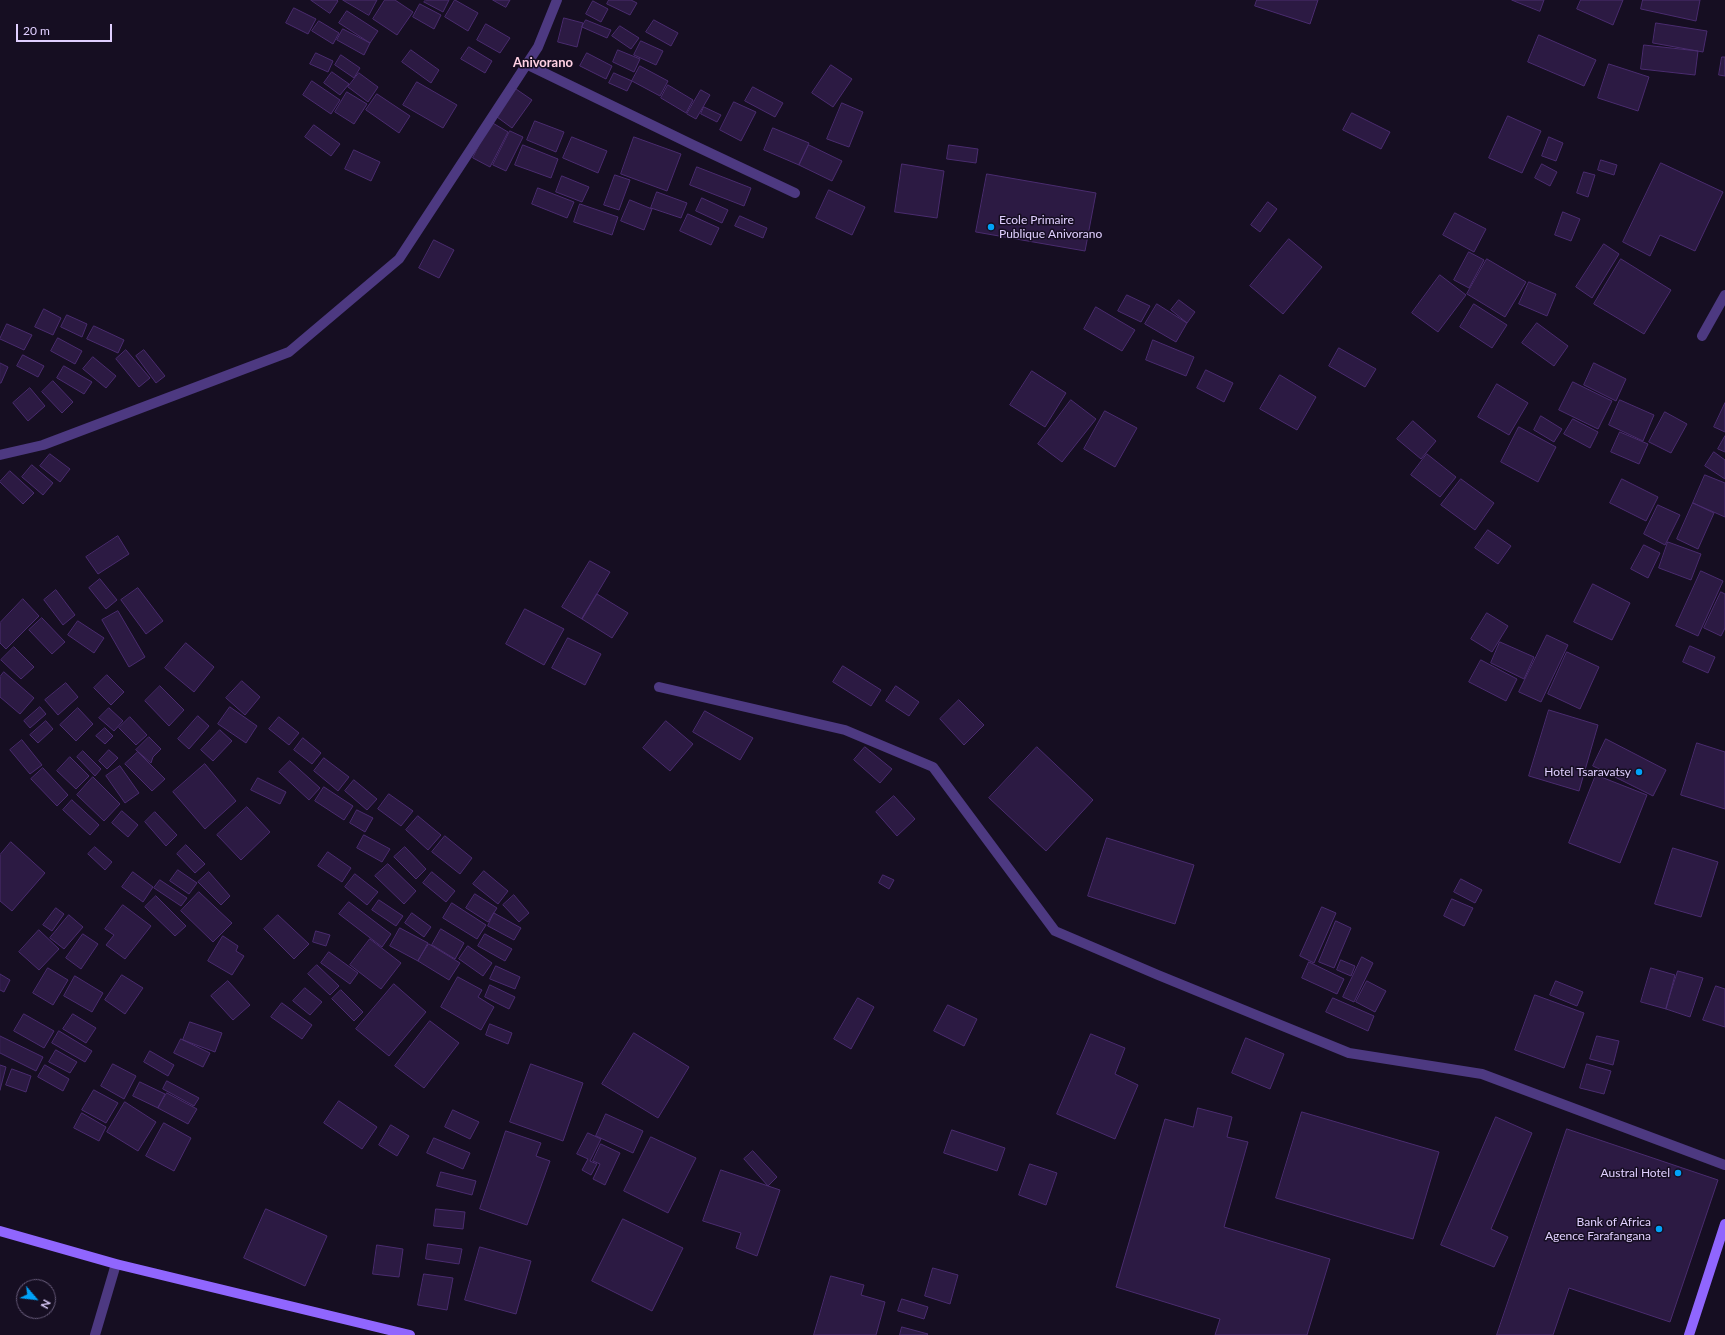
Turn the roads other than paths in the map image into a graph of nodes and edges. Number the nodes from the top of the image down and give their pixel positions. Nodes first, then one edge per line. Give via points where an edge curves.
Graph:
1 (557, 0) edge
2 (526, 64) junction
3 (795, 193) dead end
4 (1725, 294) edge
5 (1702, 336) dead end
6 (0, 455) edge
7 (658, 687) dead end
8 (1725, 1165) edge
9 (1725, 1224) edge
10 (0, 1231) edge
11 (116, 1264) junction
12 (95, 1335) edge
13 (410, 1335) edge
14 (1689, 1335) edge

1 - 2 street via 538,47
2 - 3 street
2 - 6 street via 399,259 289,352 43,445
4 - 5 street
7 - 8 street via 846,730 933,767 1055,931 1349,1053 1482,1074
9 - 14 main road
10 - 11 main road
11 - 12 street
11 - 13 main road

